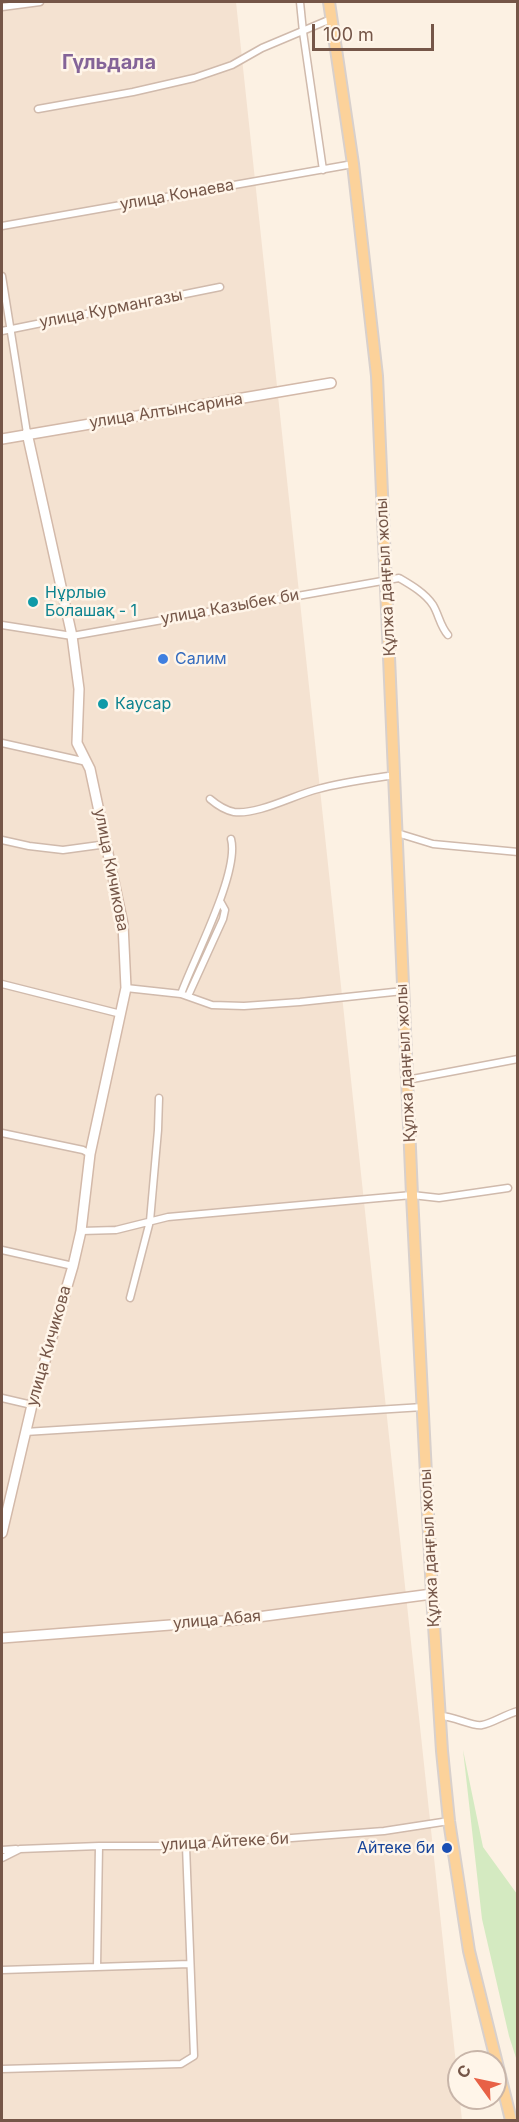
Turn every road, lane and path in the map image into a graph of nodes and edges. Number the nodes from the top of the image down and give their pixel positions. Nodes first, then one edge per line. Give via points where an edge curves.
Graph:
1 (40, 2) edge
2 (300, 2) edge
3 (328, 2) edge
4 (2, 6) edge
5 (331, 19) junction
6 (303, 32) junction
7 (38, 109) dead end
8 (353, 164) junction
9 (323, 170) junction
10 (2, 226) edge
11 (2, 276) edge
12 (220, 287) dead end
13 (10, 329) junction
14 (2, 331) edge
15 (331, 383) dead end
16 (27, 433) junction
17 (2, 439) edge
18 (387, 579) junction
19 (2, 625) edge
20 (448, 635) dead end
21 (72, 636) junction
22 (2, 743) edge
23 (87, 762) junction
24 (395, 775) junction
25 (210, 799) dead end
26 (397, 834) junction
27 (231, 839) dead end
28 (2, 840) edge
29 (107, 843) junction
30 (518, 852) edge
31 (2, 984) edge
32 (126, 988) junction
33 (403, 991) junction
34 (184, 995) junction
35 (121, 1014) junction
36 (518, 1059) edge
37 (407, 1080) junction
38 (159, 1098) dead end
39 (2, 1133) edge
40 (90, 1154) junction
41 (508, 1188) dead end
42 (412, 1195) junction
43 (150, 1221) junction
44 (81, 1231) junction
45 (2, 1250) edge
46 (73, 1266) junction
47 (130, 1298) dead end
48 (2, 1398) edge
49 (32, 1405) junction
50 (423, 1407) junction
51 (25, 1432) junction
52 (2, 1533) edge
53 (432, 1594) junction
54 (2, 1638) edge
55 (518, 1711) edge
56 (440, 1716) junction
57 (449, 1821) junction
58 (99, 1846) junction
59 (186, 1846) junction
60 (20, 1849) junction
61 (2, 1850) edge
62 (2, 1858) edge
63 (190, 1964) junction
64 (98, 1967) junction
65 (2, 1970) edge
66 (2, 2069) edge
67 (511, 2121) edge

1 - 4 street
2 - 6 street
3 - 5 main road, Құлжа даңғыл жолы
5 - 6 street
5 - 8 main road, Құлжа даңғыл жолы
6 - 7 street via 194,78
6 - 9 street
8 - 9 street, улица Конаева
8 - 18 main road, Құлжа даңғыл жолы via 377,376
9 - 10 street, улица Конаева
11 - 13 street, улица Кичикова
12 - 13 street, улица Курмангазы
13 - 14 street, улица Курмангазы
13 - 16 street, улица Кичикова
15 - 16 street, улица Алтынсарина
16 - 17 street, улица Алтынсарина
16 - 21 street, улица Кичикова
18 - 20 street via 399,578 419,590 433,605
18 - 21 street, улица Казыбек би
18 - 24 main road, Құлжа даңғыл жолы
19 - 21 street, улица Казыбек би
21 - 23 street, улица Кичикова via 79,689 77,743
22 - 23 street
23 - 29 street, улица Кичикова
24 - 25 street via 327,787 241,812 219,807
24 - 26 main road, Құлжа даңғыл жолы
26 - 30 street via 433,844
26 - 33 main road, Құлжа даңғыл жолы
27 - 34 street via 233,850 220,901
28 - 29 street via 63,850
29 - 32 street, улица Кичикова via 123,924
31 - 35 street
32 - 34 street
32 - 35 street, улица Кичикова
33 - 34 street via 243,1006 212,1005
33 - 37 main road, Құлжа даңғыл жолы
35 - 40 street, улица Кичикова
36 - 37 street
37 - 42 main road, Құлжа даңғыл жолы
38 - 43 street
39 - 40 street
40 - 44 street, улица Кичикова
41 - 42 street via 440,1198
42 - 43 street
42 - 50 main road, Құлжа даңғыл жолы
43 - 44 street via 116,1230
43 - 47 street
44 - 46 street, улица Кичикова
45 - 46 street
46 - 49 street, улица Кичикова
48 - 49 street
49 - 51 street, улица Кичикова
50 - 51 street
50 - 53 main road, Құлжа даңғыл жолы
51 - 52 street, улица Кичикова
53 - 54 street, улица Абая via 235,1620
53 - 56 main road, Құлжа даңғыл жолы
55 - 56 street via 482,1725
56 - 57 main road, Құлжа даңғыл жолы
57 - 59 street, улица Айтеке би via 384,1831
57 - 67 main road, Құлжа даңғыл жолы via 469,1952
58 - 59 street, улица Айтеке би
58 - 60 street, улица Айтеке би
58 - 64 street
59 - 63 street
60 - 61 street
60 - 62 street, улица Айтеке би
63 - 64 street
63 - 66 street via 194,2056 181,2064
64 - 65 street

